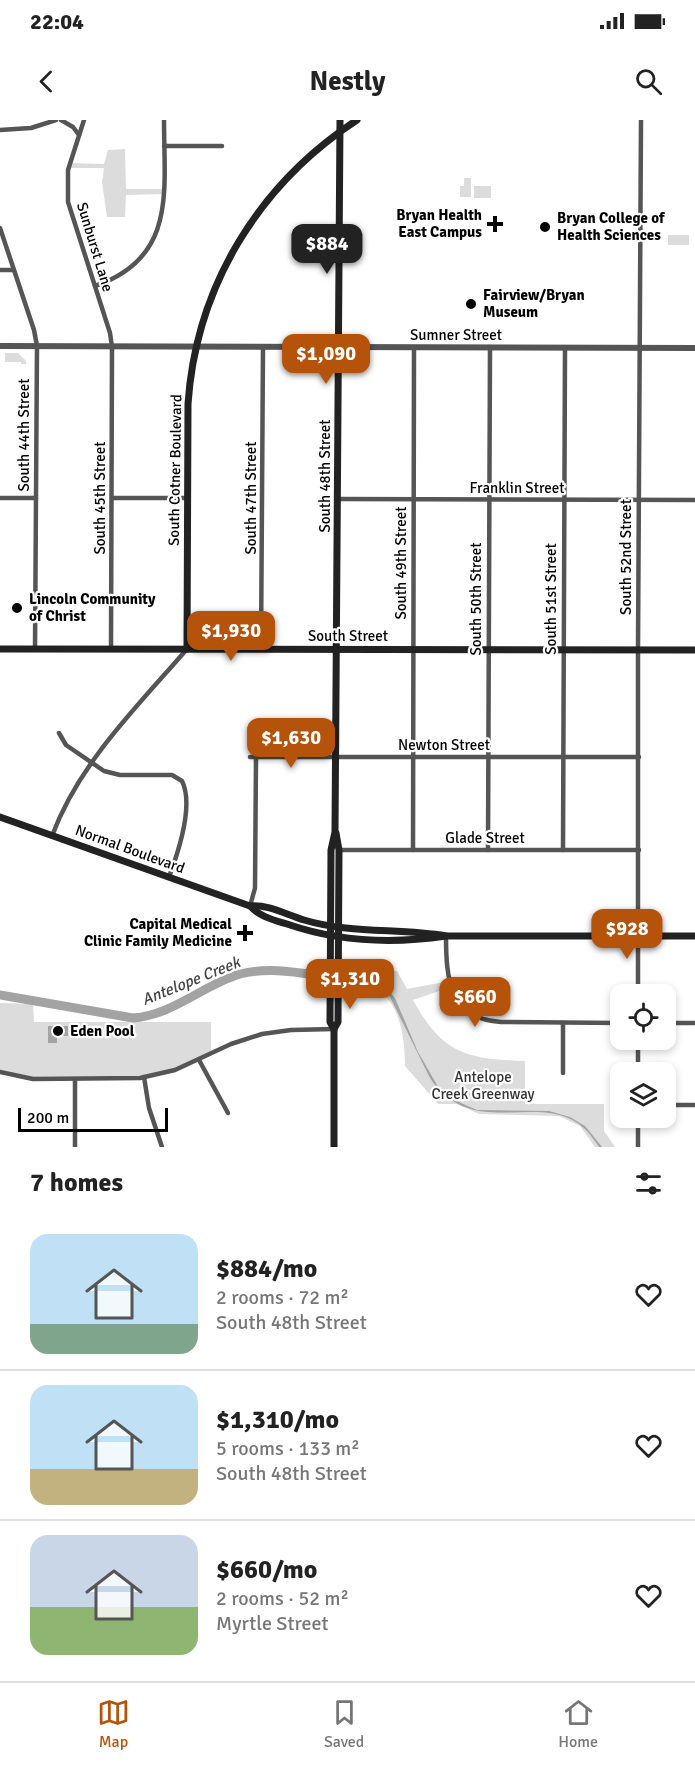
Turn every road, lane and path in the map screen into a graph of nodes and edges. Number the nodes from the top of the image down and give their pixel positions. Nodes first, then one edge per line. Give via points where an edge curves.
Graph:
1 (56, 120) edge
2 (61, 120) edge
3 (84, 120) edge
4 (164, 120) edge
5 (340, 120) edge
6 (357, 120) edge
7 (641, 120) edge
8 (0, 130) edge
9 (340, 131) junction
10 (79, 135) junction
11 (164, 146) junction
12 (222, 146) dead end
13 (0, 228) edge
14 (0, 270) edge
15 (14, 270) junction
16 (95, 286) junction
17 (0, 346) edge
18 (37, 346) junction
19 (196, 346) junction
20 (112, 347) junction
21 (263, 347) junction
22 (339, 347) junction
23 (414, 347) junction
24 (489, 347) junction
25 (565, 347) junction
26 (640, 348) junction
27 (695, 348) edge
28 (0, 498) edge
29 (36, 498) junction
30 (112, 498) junction
31 (187, 498) junction
32 (338, 499) junction
33 (413, 499) junction
34 (489, 500) junction
35 (564, 500) junction
36 (639, 500) junction
37 (695, 500) edge
38 (0, 649) edge
39 (36, 649) junction
40 (111, 649) junction
41 (187, 649) junction
42 (261, 649) junction
43 (337, 650) junction
44 (412, 650) junction
45 (488, 650) junction
46 (563, 650) junction
47 (638, 650) junction
48 (695, 650) edge
49 (59, 733) dead end
50 (336, 757) junction
51 (413, 757) junction
52 (489, 757) junction
53 (564, 757) junction
54 (639, 757) junction
55 (91, 763) junction
56 (0, 817) edge
57 (52, 836) junction
58 (335, 850) junction
59 (413, 850) junction
60 (488, 850) junction
61 (564, 850) junction
62 (639, 850) junction
63 (169, 877) junction
64 (250, 906) junction
65 (335, 927) junction
66 (446, 936) junction
67 (638, 936) junction
68 (695, 936) edge
69 (335, 937) junction
70 (638, 984) edge
71 (563, 1023) junction
72 (610, 1023) edge
73 (676, 1023) edge
74 (695, 1023) edge
75 (334, 1029) junction
76 (199, 1060) junction
77 (0, 1072) edge
78 (563, 1073) dead end
79 (144, 1077) junction
80 (75, 1080) junction
81 (676, 1105) edge
82 (695, 1105) edge
83 (228, 1113) dead end
84 (638, 1128) edge
85 (75, 1147) edge
86 (162, 1147) edge
87 (334, 1147) edge
88 (638, 1147) edge

1 - 8 street via 31,128
2 - 10 street
3 - 10 street, Sunburst Lane
4 - 11 street
5 - 9 main road, South 48th Street
6 - 9 main road, South Cotner Boulevard
7 - 26 street, South 52nd Street
9 - 19 main road, South Cotner Boulevard via 294,170 252,219 219,278
9 - 22 main road, South 48th Street
10 - 16 street, Sunburst Lane via 70,159 67,191 70,213
11 - 12 street
11 - 16 street via 163,207 152,242 127,271
13 - 15 street, South 44th Street
14 - 15 street
15 - 18 street, South 44th Street
16 - 20 street, Sunburst Lane
17 - 18 street, Sumner Street
18 - 20 street, Sumner Street
18 - 29 street, South 44th Street
19 - 20 street, Sumner Street
19 - 21 street, Sumner Street
19 - 31 main road, South Cotner Boulevard via 188,404
20 - 30 street, South 45th Street
21 - 22 street, Sumner Street
21 - 42 street, South 47th Street
22 - 23 street, Sumner Street
22 - 32 main road, South 48th Street
23 - 24 street, Sumner Street
23 - 33 street, South 49th Street
24 - 25 street, Sumner Street
24 - 34 street, South 50th Street
25 - 26 street, Sumner Street
25 - 35 street, South 51st Street
26 - 27 street, Sumner Street
26 - 36 street, South 52nd Street
28 - 29 street
29 - 39 street, South 44th Street
30 - 31 street
30 - 40 street, South 45th Street
31 - 41 main road, South Cotner Boulevard
32 - 33 street, Franklin Street
32 - 43 main road, South 48th Street
33 - 34 street, Franklin Street
33 - 44 street, South 49th Street
34 - 35 street, Franklin Street
34 - 45 street, South 50th Street
35 - 36 street, Franklin Street
35 - 46 street, South 51st Street
36 - 37 street, Franklin Street
36 - 47 street, South 52nd Street
38 - 39 main road, South Street
39 - 40 main road, South Street
40 - 41 main road, South Street
41 - 42 main road, South Street
41 - 55 street
42 - 43 main road, South Street
43 - 44 main road, South Street
43 - 50 main road, South 48th Street
44 - 45 main road, South Street
44 - 51 street, South 49th Street
45 - 46 main road, South Street
45 - 52 street, South 50th Street
46 - 47 main road, South Street
46 - 53 street, South 51st Street
47 - 48 main road, South Street
47 - 54 street, South 52nd Street
49 - 55 street via 65,745
50 - 51 street, Newton Street
50 - 58 main road, South 48th Street
50 - 64 street, Newton Street via 253,757 255,888
51 - 52 street, Newton Street
51 - 59 street, South 49th Street
52 - 53 street, Newton Street
52 - 60 street, South 50th Street
53 - 54 street, Newton Street
53 - 61 street, South 51st Street
54 - 62 street, South 52nd Street
55 - 57 street
55 - 63 street via 112,774 169,775 182,781 184,828
56 - 57 main road, Normal Boulevard
57 - 63 main road, Normal Boulevard
58 - 59 street, Glade Street
58 - 65 main road, South 48th Street
59 - 60 street, Glade Street
60 - 61 street, Glade Street
61 - 62 street, Glade Street
62 - 67 street, South 52nd Street
63 - 64 main road, Normal Boulevard
64 - 65 main road, Normal Boulevard via 264,906
64 - 69 main road, Normal Boulevard via 271,919
65 - 66 main road, Normal Boulevard
65 - 69 main road, South 48th Street
66 - 67 main road, Normal Boulevard
66 - 69 main road, Normal Boulevard via 385,941
66 - 71 street via 449,981 469,1012 494,1022
67 - 68 main road, Normal Boulevard
67 - 70 street, South 52nd Street
69 - 75 main road, South 48th Street via 338,1022
71 - 72 street
71 - 78 street
73 - 74 street
75 - 76 street via 262,1034
75 - 87 main road, South 48th Street
76 - 79 street
76 - 83 street
77 - 80 street via 33,1079
79 - 80 street
79 - 86 street
80 - 85 street
81 - 82 street
84 - 88 street

